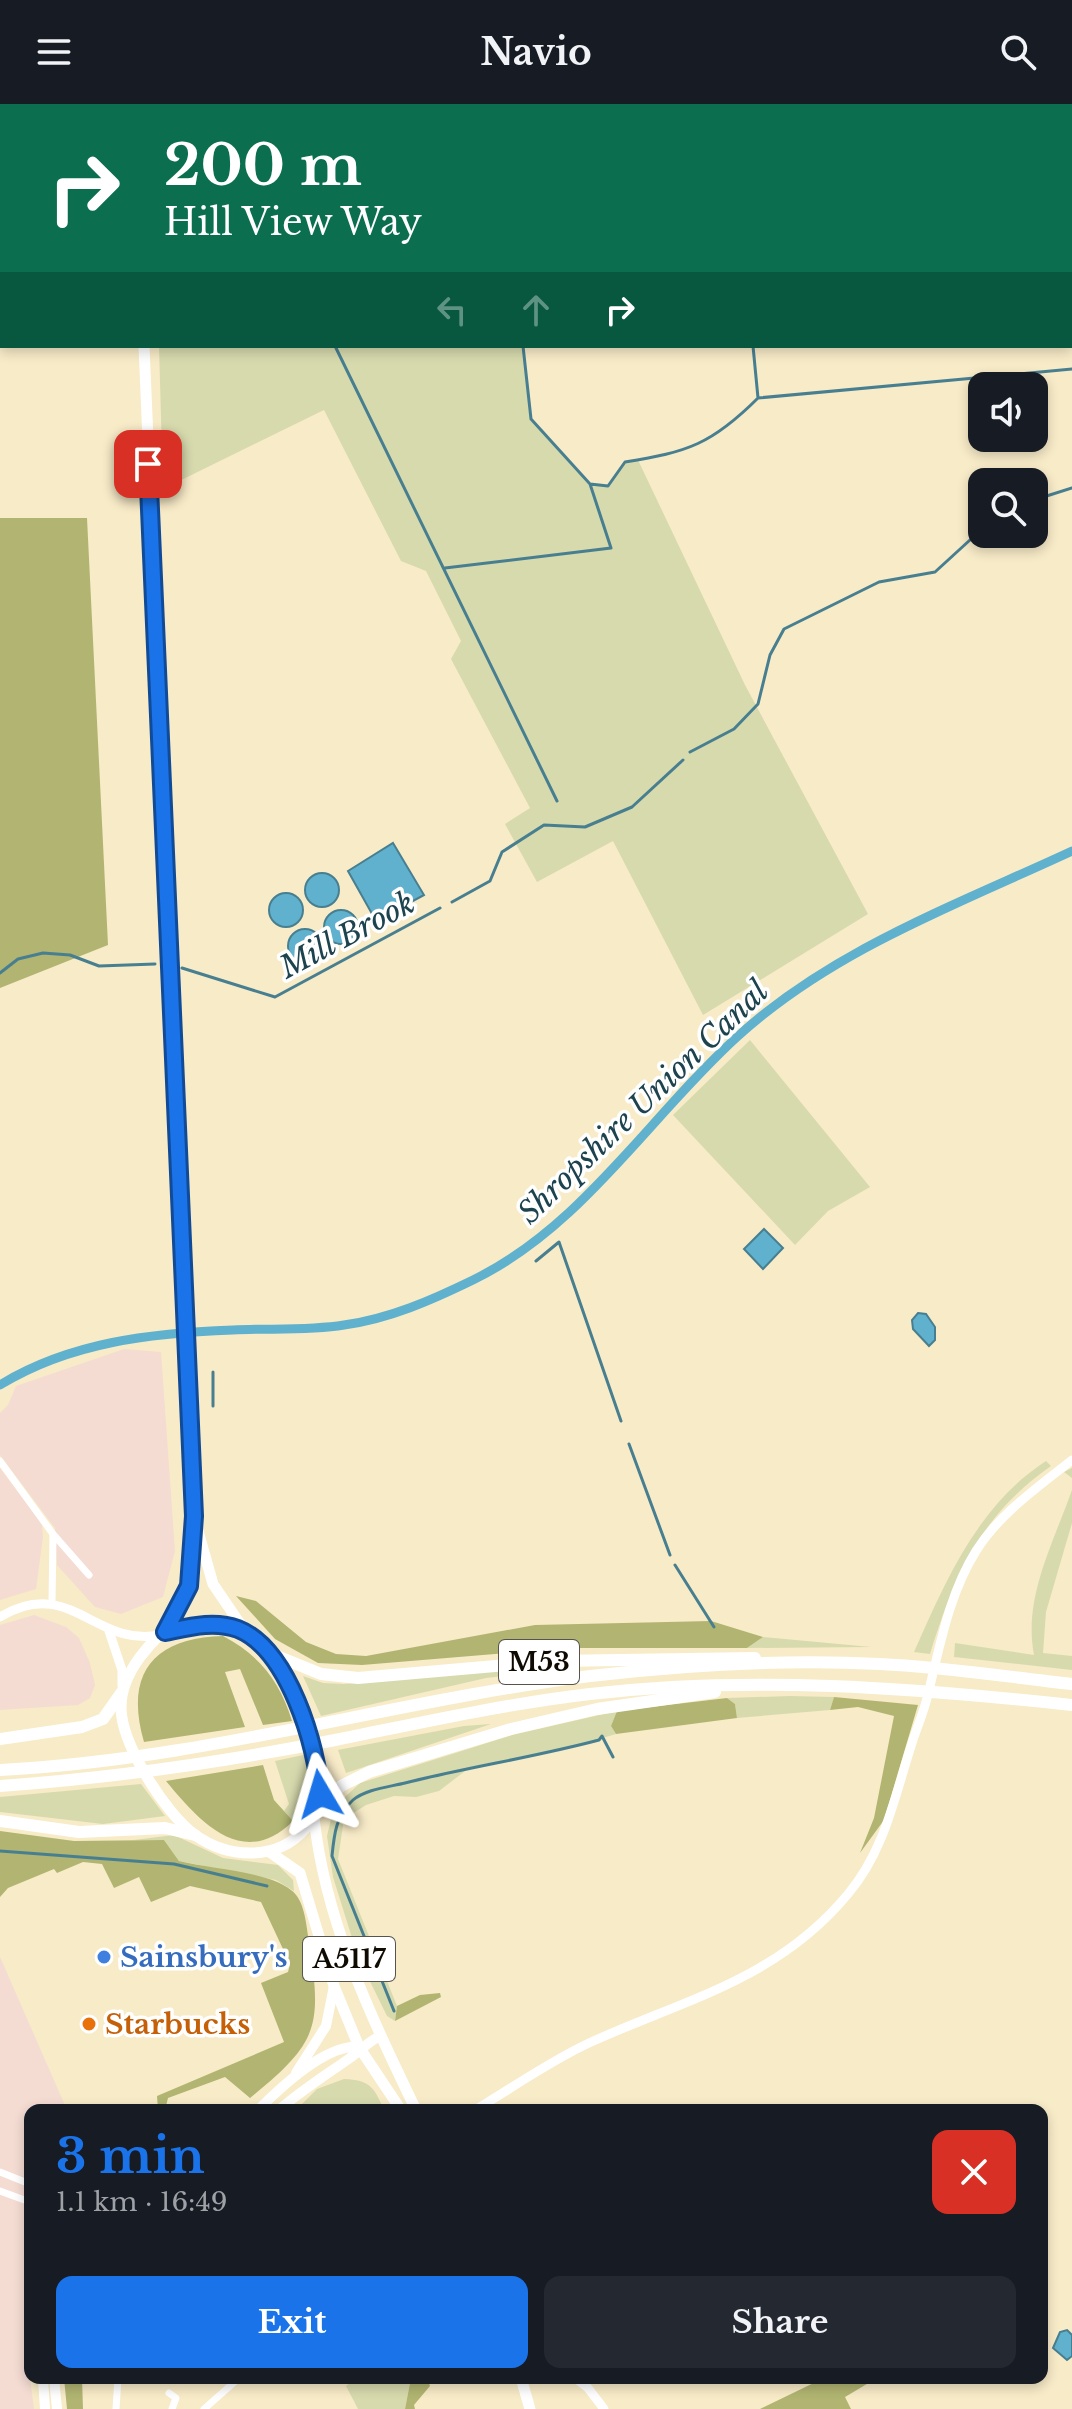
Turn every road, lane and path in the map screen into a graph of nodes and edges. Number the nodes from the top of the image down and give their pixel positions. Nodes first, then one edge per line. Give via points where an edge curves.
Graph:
1 (144, 348) edge
2 (1072, 1460) edge
3 (0, 1461) edge
4 (194, 1516) junction
5 (53, 1534) junction
6 (89, 1575) dead end
7 (52, 1602) junction
8 (0, 1617) edge
9 (109, 1631) junction
10 (163, 1634) junction
11 (248, 1635) junction
12 (267, 1652) junction
13 (815, 1662) junction
14 (1072, 1684) edge
15 (786, 1685) junction
16 (122, 1691) junction
17 (1072, 1705) edge
18 (0, 1739) edge
19 (0, 1770) edge
20 (0, 1786) edge
21 (314, 1816) junction
22 (0, 1821) edge
23 (195, 1835) junction
24 (271, 1853) junction
25 (334, 1986) junction
26 (380, 2036) junction
27 (359, 2047) junction
28 (294, 2075) junction
29 (264, 2104) edge
30 (286, 2104) edge
31 (397, 2104) edge
32 (413, 2104) edge
33 (485, 2104) edge
34 (0, 2172) edge
35 (24, 2182) edge
36 (0, 2191) edge
37 (24, 2200) edge
38 (43, 2384) edge
39 (55, 2384) edge
40 (118, 2384) edge
41 (232, 2384) edge
42 (527, 2384) edge
43 (583, 2384) edge
44 (169, 2393) dead end
45 (45, 2409) edge
46 (57, 2409) edge
47 (116, 2409) edge
48 (172, 2409) edge
49 (204, 2409) edge
50 (530, 2409) edge
51 (604, 2409) edge

1 - 4 main road
2 - 33 street via 1012,1508 976,1551 945,1621 924,1715 894,1810 849,1893 813,1931 770,1962 715,1993 588,2044
3 - 5 street
4 - 10 main road via 189,1586
4 - 11 main road via 213,1584
5 - 6 street
5 - 7 street
7 - 8 street via 17,1606
7 - 9 street via 87,1614
9 - 10 street via 143,1639
9 - 16 street via 122,1670
10 - 11 main road via 217,1625
10 - 16 main road via 136,1663
11 - 12 main road
12 - 13 highway, M53 via 321,1674 358,1678 686,1656
12 - 21 main road via 304,1719 314,1751 320,1794
13 - 14 highway, M53
13 - 19 highway, M53 via 590,1677 115,1761
15 - 17 highway, M53 via 903,1687
15 - 20 highway, M53 via 591,1693 117,1776
15 - 21 highway, M53 via 597,1709 511,1729 369,1772 341,1786
16 - 18 highway via 103,1719
16 - 23 main road via 124,1729 142,1765
21 - 24 main road via 290,1843
21 - 26 main road, A5117 via 331,1909
22 - 23 highway via 79,1832 165,1828
23 - 24 main road via 236,1852
24 - 25 main road, A5117 via 291,1864 307,1888
25 - 27 main road, A5117
25 - 28 main road via 326,2026
26 - 27 main road
26 - 32 main road, A5117
27 - 28 main road via 346,2046
27 - 30 main road
27 - 31 main road, A5117
28 - 29 main road
34 - 35 street
36 - 37 street
38 - 45 main road
39 - 46 main road
40 - 47 street
41 - 49 street
42 - 50 main road
43 - 51 street
44 - 48 street via 176,2398

